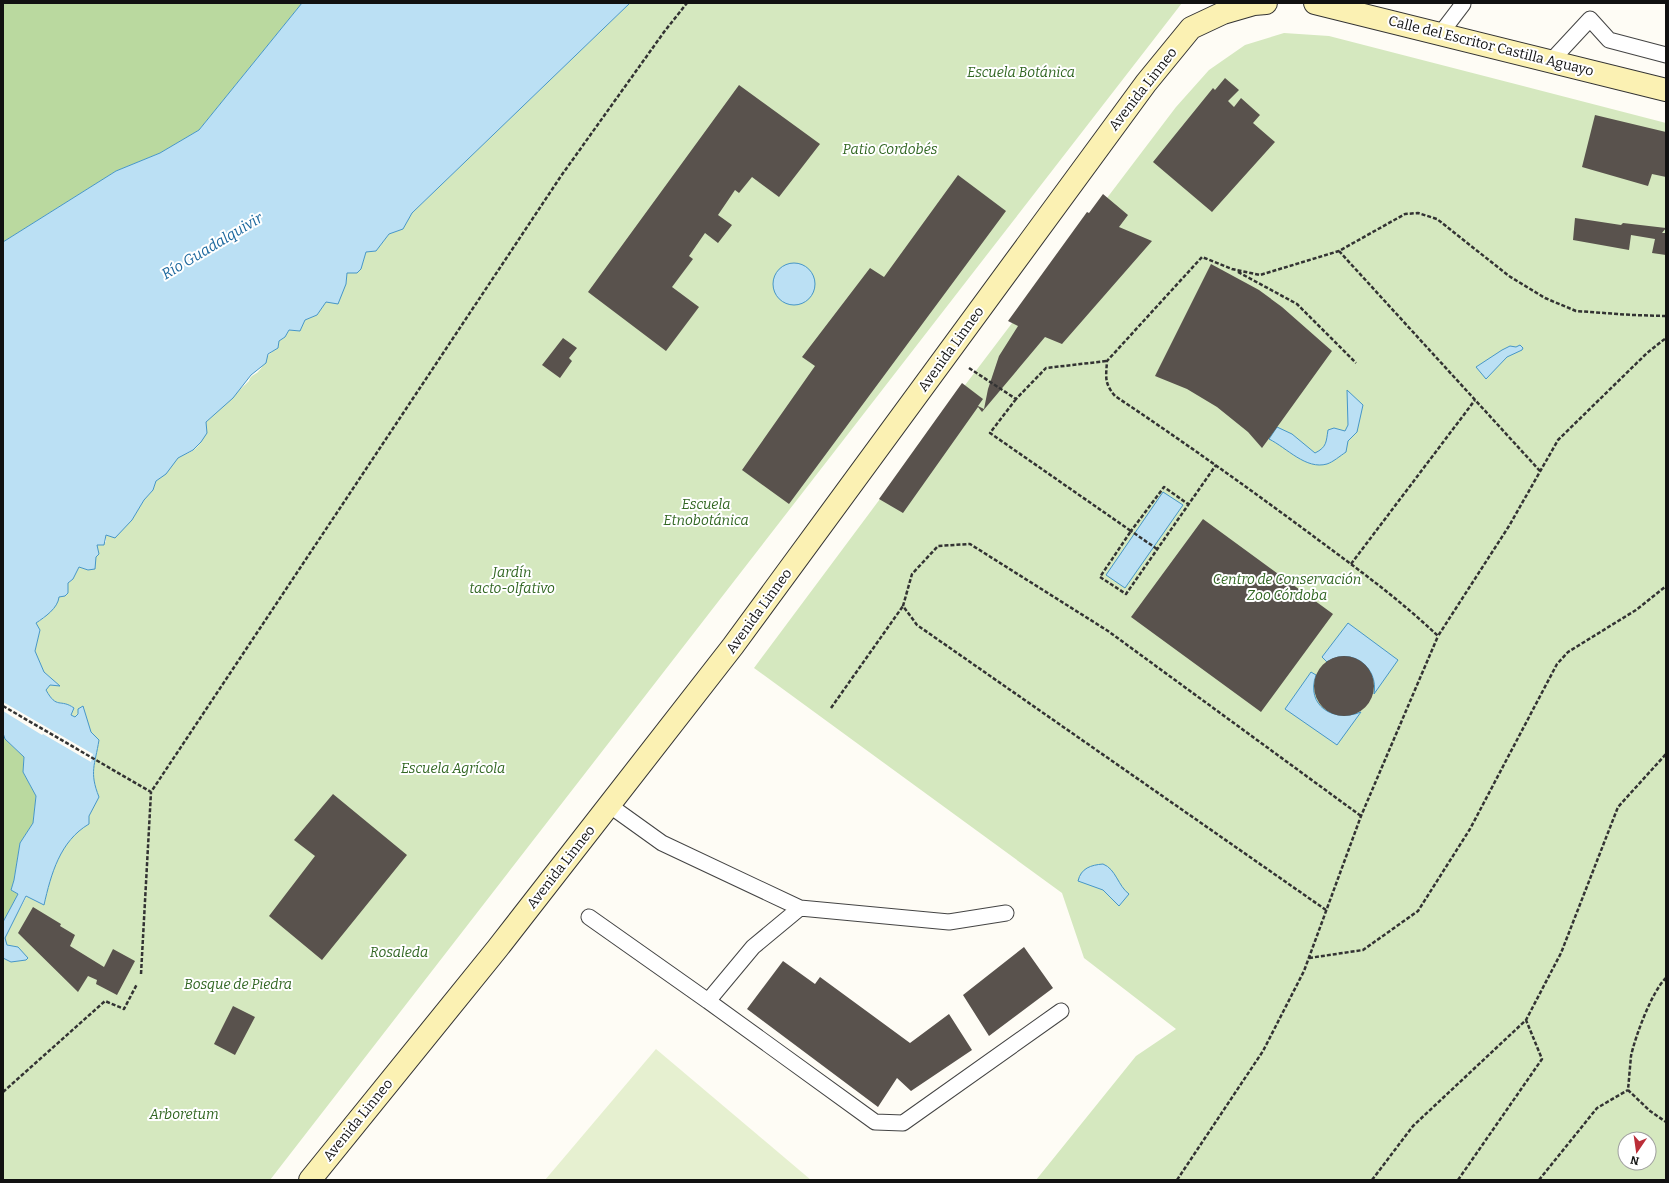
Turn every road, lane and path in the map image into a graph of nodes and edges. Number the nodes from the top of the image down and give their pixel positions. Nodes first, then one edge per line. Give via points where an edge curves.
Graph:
1 (687, 3) edge
2 (1266, 3) edge
3 (1315, 3) edge
4 (1463, 4) edge
5 (1441, 34) junction
6 (1666, 55) edge
7 (1551, 61) junction
8 (1666, 90) edge
9 (1339, 251) junction
10 (1232, 269) junction
11 (1666, 316) edge
12 (1666, 338) edge
13 (947, 354) junction
14 (1107, 361) junction
15 (1356, 363) dead end
16 (1016, 399) junction
17 (1475, 400) junction
18 (1216, 465) junction
19 (1540, 471) junction
20 (1188, 504) junction
21 (1132, 532) junction
22 (1156, 548) junction
23 (1351, 564) junction
24 (1666, 586) edge
25 (903, 606) junction
26 (1438, 636) junction
27 (3, 706) edge
28 (831, 708) dead end
29 (1666, 754) edge
30 (151, 792) junction
31 (609, 805) junction
32 (1361, 816) junction
33 (800, 908) junction
34 (1326, 910) junction
35 (1006, 913) dead end
36 (589, 917) dead end
37 (1309, 958) junction
38 (141, 974) dead end
39 (1666, 978) edge
40 (137, 984) dead end
41 (708, 1001) junction
42 (1061, 1011) dead end
43 (1526, 1020) junction
44 (1628, 1090) junction
45 (3, 1092) edge
46 (1666, 1122) edge
47 (310, 1180) edge
48 (1177, 1180) edge
49 (1372, 1180) edge
50 (1458, 1180) edge
51 (1539, 1180) edge

1 - 30 path via 562,176
2 - 13 street, Avenida Linneo via 1223,13 1191,28 1146,83
3 - 5 street, Calle del Escritor Castilla Aguayo
4 - 5 lane
5 - 7 street, Calle del Escritor Castilla Aguayo
6 - 7 lane via 1609,40 1590,19
7 - 8 street, Calle del Escritor Castilla Aguayo
9 - 10 path via 1260,275
9 - 11 path via 1405,214 1418,213 1437,219 1509,276 1545,298 1576,311
9 - 17 path
10 - 14 path via 1202,257
10 - 15 path via 1297,304
12 - 19 path via 1648,352 1558,440
13 - 16 path
13 - 31 street, Avenida Linneo via 733,646
14 - 16 path via 1046,368
14 - 18 path via 1107,386 1115,396
16 - 21 path via 990,433
17 - 19 path
17 - 23 path
18 - 20 path
18 - 23 path
19 - 26 path via 1509,526
20 - 21 path via 1164,487
20 - 22 path
21 - 22 path
21 - 22 path via 1100,577 1126,594
23 - 26 path via 1393,596
24 - 37 path via 1636,610 1568,652 1557,664 1470,829 1418,911 1363,950
25 - 28 path
25 - 32 path via 912,574 938,546 970,544 1108,631
25 - 34 path via 917,625
26 - 32 path
27 - 30 path
29 - 43 path via 1618,807 1561,953
30 - 38 path
31 - 33 lane via 662,843
31 - 47 street, Avenida Linneo via 497,949
32 - 34 path
33 - 35 lane via 949,922
33 - 41 lane via 753,947
34 - 37 path
36 - 41 lane
37 - 48 path via 1263,1051
39 - 44 path via 1659,985 1644,1017 1632,1055
40 - 45 path via 124,1009 106,1000
41 - 42 lane via 875,1122 903,1123
43 - 49 path via 1413,1126
43 - 50 path via 1542,1059
44 - 46 path
44 - 51 path via 1597,1108

